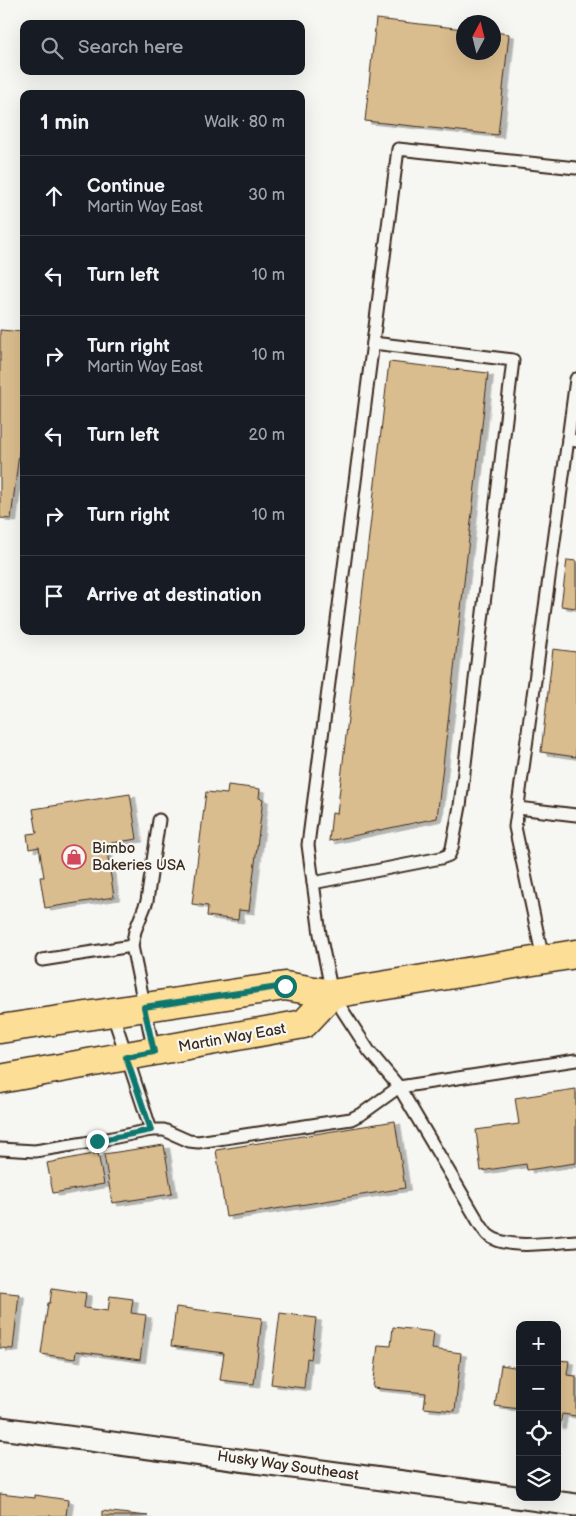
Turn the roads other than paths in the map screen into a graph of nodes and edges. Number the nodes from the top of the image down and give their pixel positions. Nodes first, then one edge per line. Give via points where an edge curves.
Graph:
1 (576, 168) edge
2 (373, 343) junction
3 (576, 379) edge
4 (572, 440) edge
5 (518, 808) junction
6 (576, 815) edge
7 (159, 820) dead end
8 (313, 883) junction
9 (132, 946) junction
10 (576, 954) edge
11 (543, 959) junction
12 (42, 960) dead end
13 (332, 994) junction
14 (144, 1007) junction
15 (112, 1011) junction
16 (0, 1029) edge
17 (154, 1052) junction
18 (126, 1057) junction
19 (576, 1060) edge
20 (0, 1079) edge
21 (399, 1087) junction
22 (151, 1130) junction
23 (0, 1149) edge
24 (576, 1241) edge
25 (0, 1428) edge
26 (576, 1505) edge

1 - 2 lane via 398,149
2 - 8 lane via 308,845
2 - 8 lane via 513,360 462,796 452,848 449,855 441,858
3 - 4 lane
4 - 5 lane
5 - 6 lane
5 - 11 lane via 515,827
7 - 9 lane via 147,901
8 - 13 lane
9 - 12 lane
9 - 14 lane
10 - 11 main road
11 - 13 main road
13 - 14 main road via 285,986
13 - 17 main road, Martin Way East via 304,1024
13 - 21 lane
14 - 15 main road
14 - 17 lane
15 - 16 main road
15 - 18 lane
17 - 18 main road, Martin Way East
18 - 20 main road, Martin Way East
18 - 22 lane
19 - 21 lane
21 - 22 lane via 351,1119 198,1142 164,1130
21 - 24 lane via 489,1235 519,1244
22 - 23 lane via 35,1151
25 - 26 street, Husky Way Southeast

